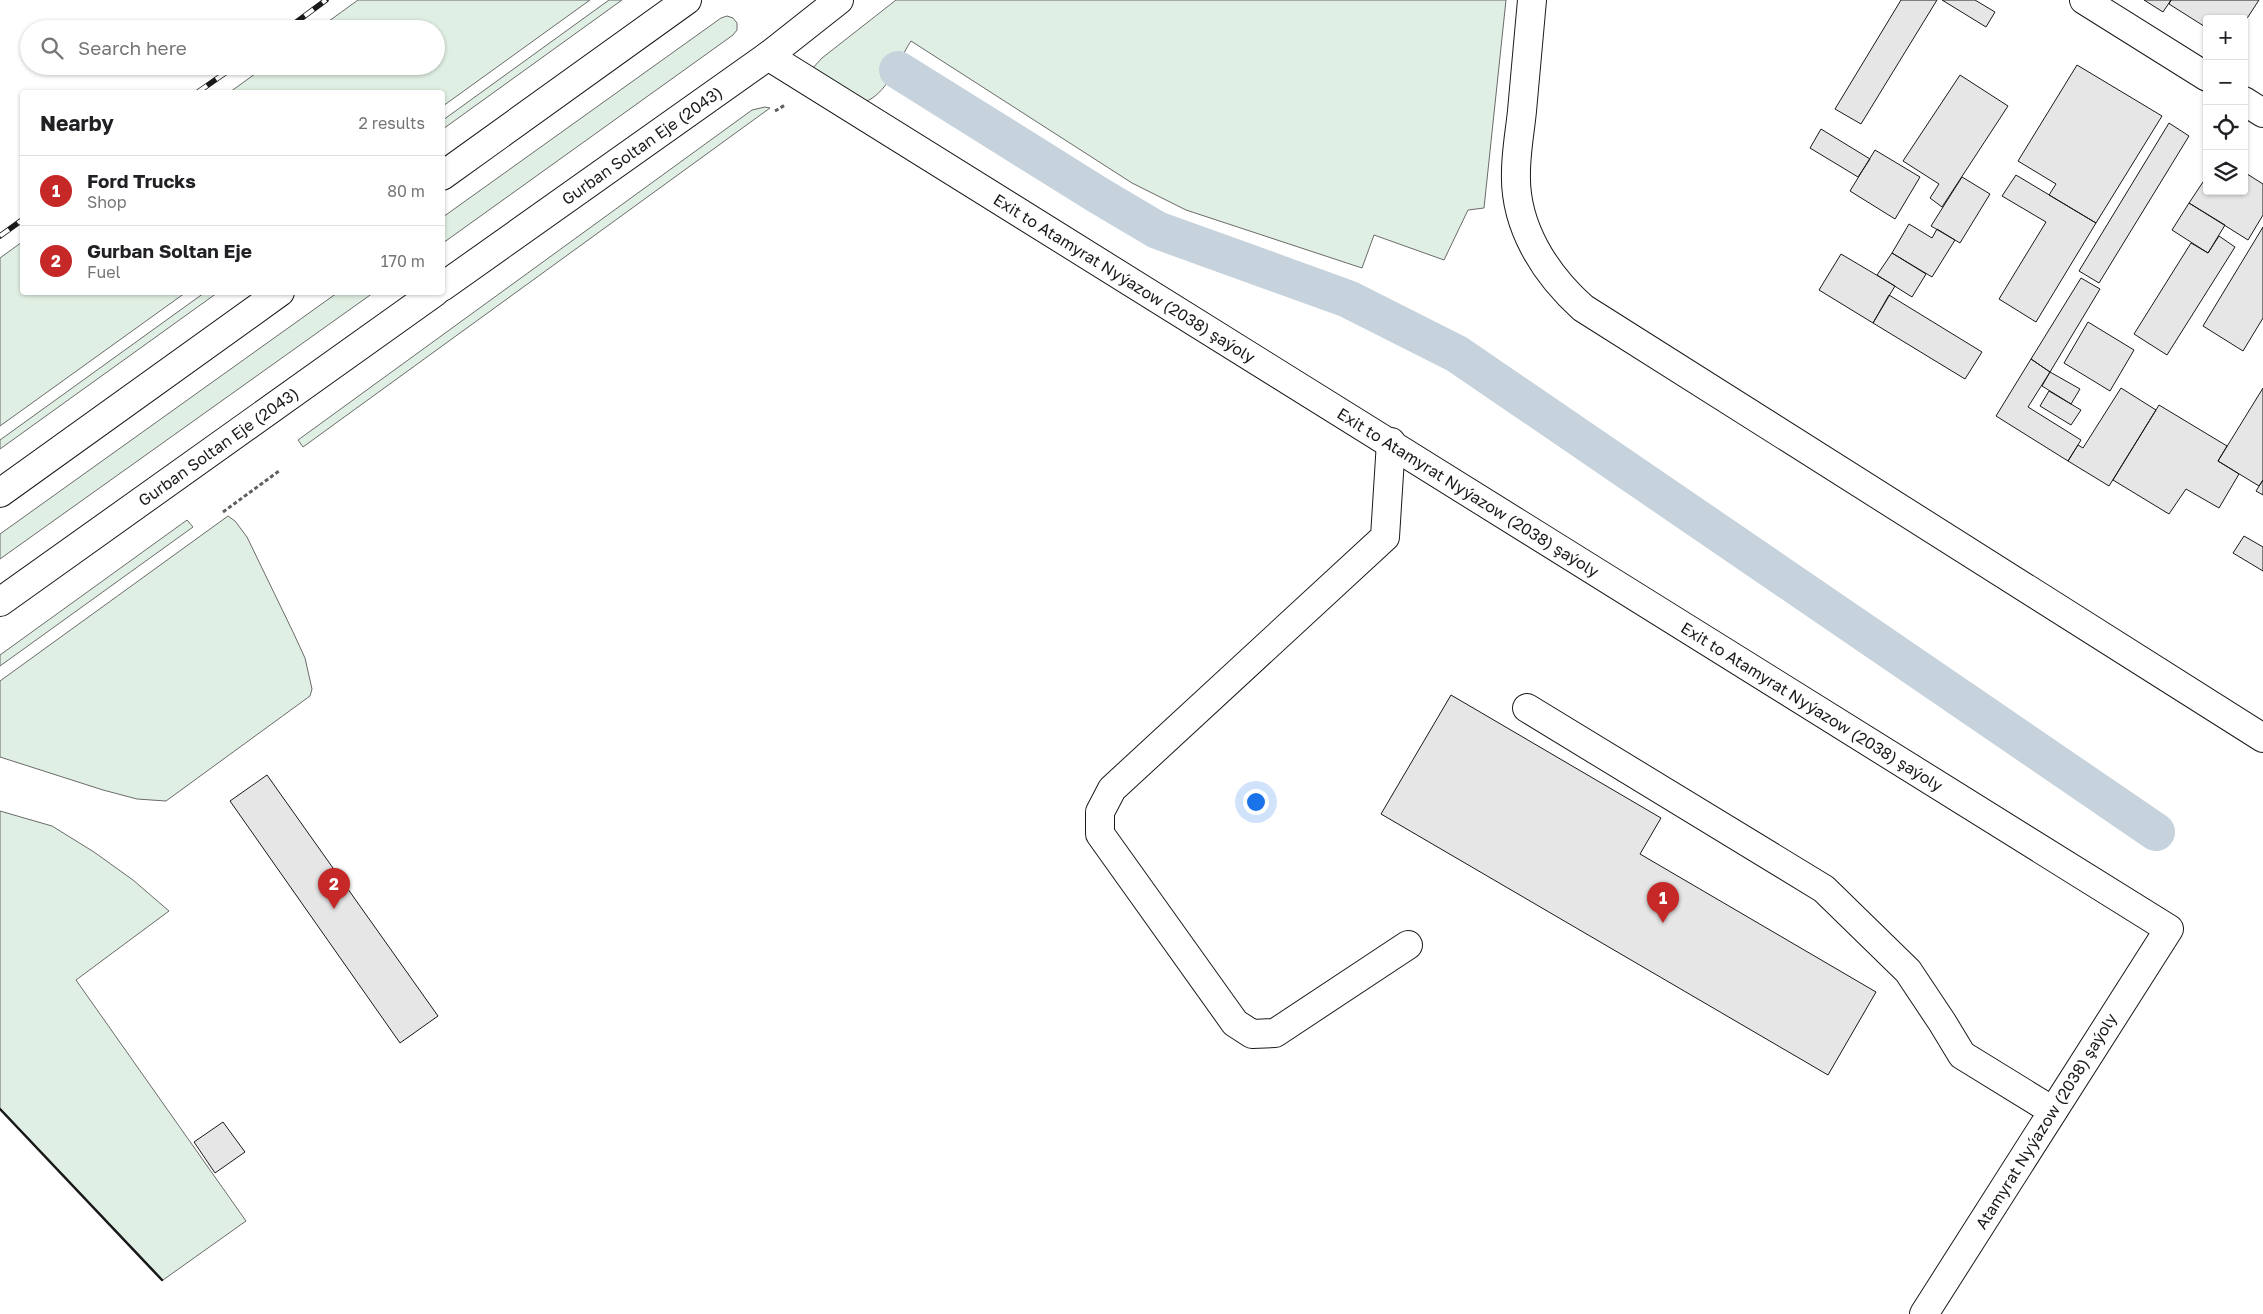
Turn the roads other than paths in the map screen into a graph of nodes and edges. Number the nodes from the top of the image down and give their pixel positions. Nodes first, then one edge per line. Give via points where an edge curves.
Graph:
1 (688, 0) edge
2 (839, 0) edge
3 (1532, 0) edge
4 (2084, 0) edge
5 (768, 56) junction
6 (2203, 74) edge
7 (2248, 104) edge
8 (2263, 113) edge
9 (445, 174) edge
10 (445, 285) edge
11 (276, 295) edge
12 (431, 295) edge
13 (1391, 442) junction
14 (0, 494) edge
15 (0, 602) edge
16 (1527, 708) dead end
17 (2263, 738) edge
18 (2169, 929) joint
19 (1408, 945) dead end
20 (2053, 1111) junction
21 (1924, 1314) edge

1 - 9 main road
2 - 5 main road, Gurban Soltan Eje (2043)
3 - 17 main road via 1516,173 1520,208 1530,240 1562,289 1592,313
4 - 6 main road
5 - 10 main road, Gurban Soltan Eje (2043)
5 - 13 main road, Exit to Atamyrat Nyýazow (2038) şaýoly
7 - 8 main road
11 - 14 main road
12 - 15 main road, Gurban Soltan Eje (2043)
13 - 18 main road, Exit to Atamyrat Nyýazow (2038) şaýoly
13 - 19 main road via 1384,537 1112,788 1100,812 1100,834 1235,1023 1252,1034 1275,1033
16 - 20 main road via 1824,889 1908,971 1962,1055
18 - 20 main road, Atamyrat Nyýazow (2038) şaýoly
20 - 21 main road, Atamyrat Nyýazow (2038) şaýoly

